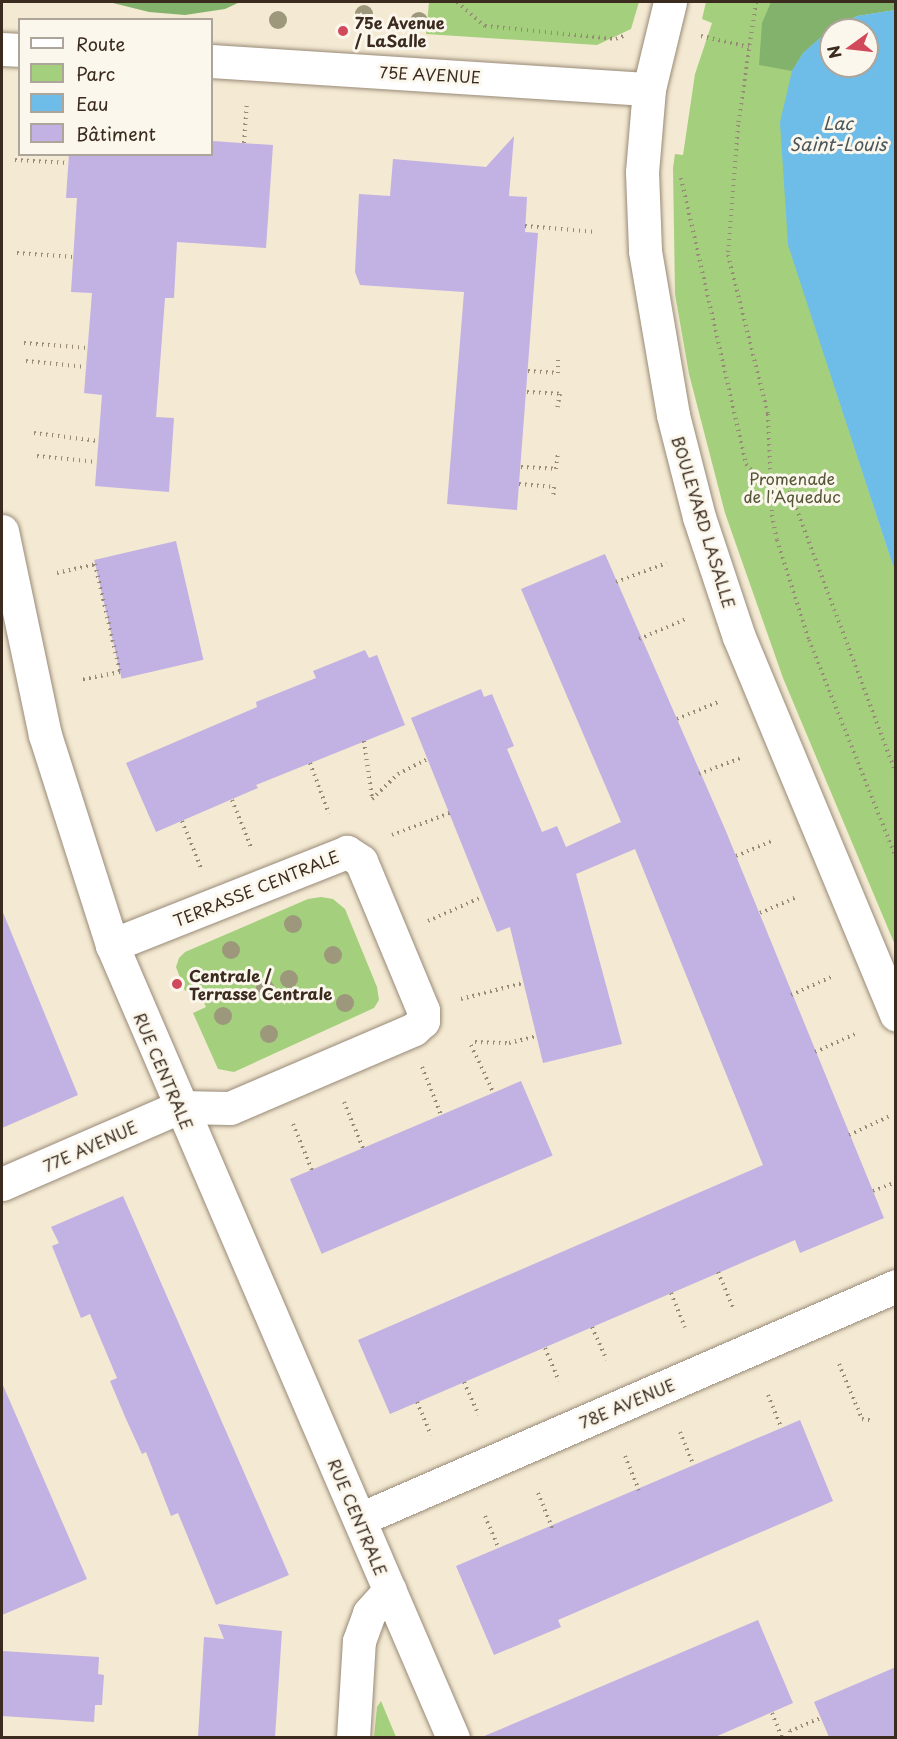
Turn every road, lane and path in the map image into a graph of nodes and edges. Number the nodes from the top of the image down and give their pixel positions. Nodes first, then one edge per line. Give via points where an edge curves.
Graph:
1 (457, 2) edge
2 (670, 2) edge
3 (756, 2) edge
4 (700, 36) dead end
5 (616, 39) dead end
6 (749, 47) junction
7 (2, 49) edge
8 (18, 50) edge
9 (213, 62) edge
10 (649, 89) junction
11 (247, 102) dead end
12 (244, 143) dead end
13 (15, 160) dead end
14 (69, 163) dead end
15 (679, 175) dead end
16 (525, 226) dead end
17 (596, 232) dead end
18 (17, 253) dead end
19 (73, 257) dead end
20 (24, 343) dead end
21 (88, 348) dead end
22 (558, 357) dead end
23 (26, 361) dead end
24 (86, 367) dead end
25 (528, 371) dead end
26 (527, 392) dead end
27 (557, 410) dead end
28 (34, 433) dead end
29 (99, 441) dead end
30 (558, 453) dead end
31 (37, 456) dead end
32 (97, 462) dead end
33 (521, 467) dead end
34 (770, 477) junction
35 (519, 484) dead end
36 (553, 498) dead end
37 (2, 531) edge
38 (667, 563) dead end
39 (57, 573) dead end
40 (616, 582) dead end
41 (686, 619) dead end
42 (639, 639) dead end
43 (80, 680) dead end
44 (718, 702) dead end
45 (677, 719) dead end
46 (364, 741) dead end
47 (741, 758) dead end
48 (428, 759) dead end
49 (310, 763) dead end
50 (896, 773) edge
51 (699, 774) dead end
52 (232, 800) dead end
53 (450, 813) dead end
54 (329, 814) dead end
55 (182, 821) dead end
56 (392, 835) dead end
57 (774, 840) dead end
58 (251, 847) dead end
59 (736, 856) dead end
60 (896, 858) edge
61 (201, 868) dead end
62 (482, 897) dead end
63 (797, 897) dead end
64 (760, 913) dead end
65 (428, 921) dead end
66 (112, 945) junction
67 (831, 977) dead end
68 (523, 983) dead end
69 (791, 994) dead end
70 (461, 999) dead end
71 (896, 1015) edge
72 (855, 1034) dead end
73 (537, 1036) dead end
74 (815, 1052) dead end
75 (422, 1067) dead end
76 (493, 1092) dead end
77 (344, 1102) dead end
78 (179, 1107) junction
79 (441, 1115) dead end
80 (890, 1116) dead end
81 (293, 1124) dead end
82 (849, 1135) dead end
83 (363, 1148) dead end
84 (312, 1170) dead end
85 (896, 1182) edge
86 (2, 1184) edge
87 (873, 1191) dead end
88 (718, 1272) dead end
89 (896, 1287) edge
90 (671, 1293) dead end
91 (733, 1307) dead end
92 (592, 1327) dead end
93 (685, 1327) dead end
94 (545, 1348) dead end
95 (607, 1360) dead end
96 (839, 1364) dead end
97 (559, 1381) dead end
98 (464, 1382) dead end
99 (768, 1395) dead end
100 (417, 1402) dead end
101 (479, 1415) dead end
102 (874, 1421) dead end
103 (781, 1428) dead end
104 (680, 1432) dead end
105 (431, 1435) dead end
106 (625, 1456) dead end
107 (693, 1465) dead end
108 (639, 1491) dead end
109 (538, 1493) dead end
110 (485, 1516) dead end
111 (360, 1519) junction
112 (552, 1527) dead end
113 (498, 1547) dead end
114 (390, 1590) junction
115 (772, 1713) dead end
116 (821, 1718) dead end
117 (353, 1737) edge
118 (453, 1737) edge
119 (782, 1737) edge
120 (789, 1737) edge

1 - 5 path via 485,26
2 - 10 street, BOULEVARD LASALLE
3 - 6 path
4 - 6 path
6 - 34 path via 727,232 728,255 768,414
7 - 8 street
9 - 10 street, 75E AVENUE
10 - 71 street, BOULEVARD LASALLE via 642,171 645,251 660,353 683,461 739,637
11 - 12 path
13 - 14 path
15 - 34 path via 685,187 701,275 746,464 757,476
16 - 17 path
18 - 19 path
20 - 21 path
22 - 25 path via 558,373
23 - 24 path
26 - 27 path via 560,394
28 - 29 path
30 - 33 path via 556,469
31 - 32 path
34 - 50 path via 786,486 792,497
34 - 60 path via 772,515 792,592
35 - 36 path via 554,487
37 - 66 street, RUE CENTRALE via 48,746
38 - 40 path
39 - 43 path via 95,564 120,672
41 - 42 path
44 - 45 path
46 - 48 path via 372,799 398,774
47 - 51 path
49 - 54 path
52 - 58 path
53 - 56 path
55 - 61 path
57 - 59 path
62 - 65 path
63 - 64 path
66 - 78 street, RUE CENTRALE
66 - 78 street, TERRASSE CENTRALE via 341,853 353,854 361,861 423,1010 423,1021 414,1029 230,1108
67 - 69 path
68 - 70 path
72 - 74 path
73 - 76 path via 508,1043 473,1044
75 - 79 path
77 - 83 path
78 - 86 street, 77E AVENUE
78 - 111 street, RUE CENTRALE
80 - 82 path
81 - 84 path
85 - 87 path
88 - 91 path
89 - 111 street, 78E AVENUE
90 - 93 path
92 - 95 path
94 - 97 path
96 - 102 path via 862,1419
98 - 101 path
99 - 103 path
100 - 105 path
104 - 107 path
106 - 108 path
109 - 112 path
110 - 113 path
111 - 114 street, RUE CENTRALE
114 - 117 street, RUE CENTRALE via 369,1613 359,1641
114 - 118 street, RUE CENTRALE
115 - 119 path
116 - 120 path via 790,1731

